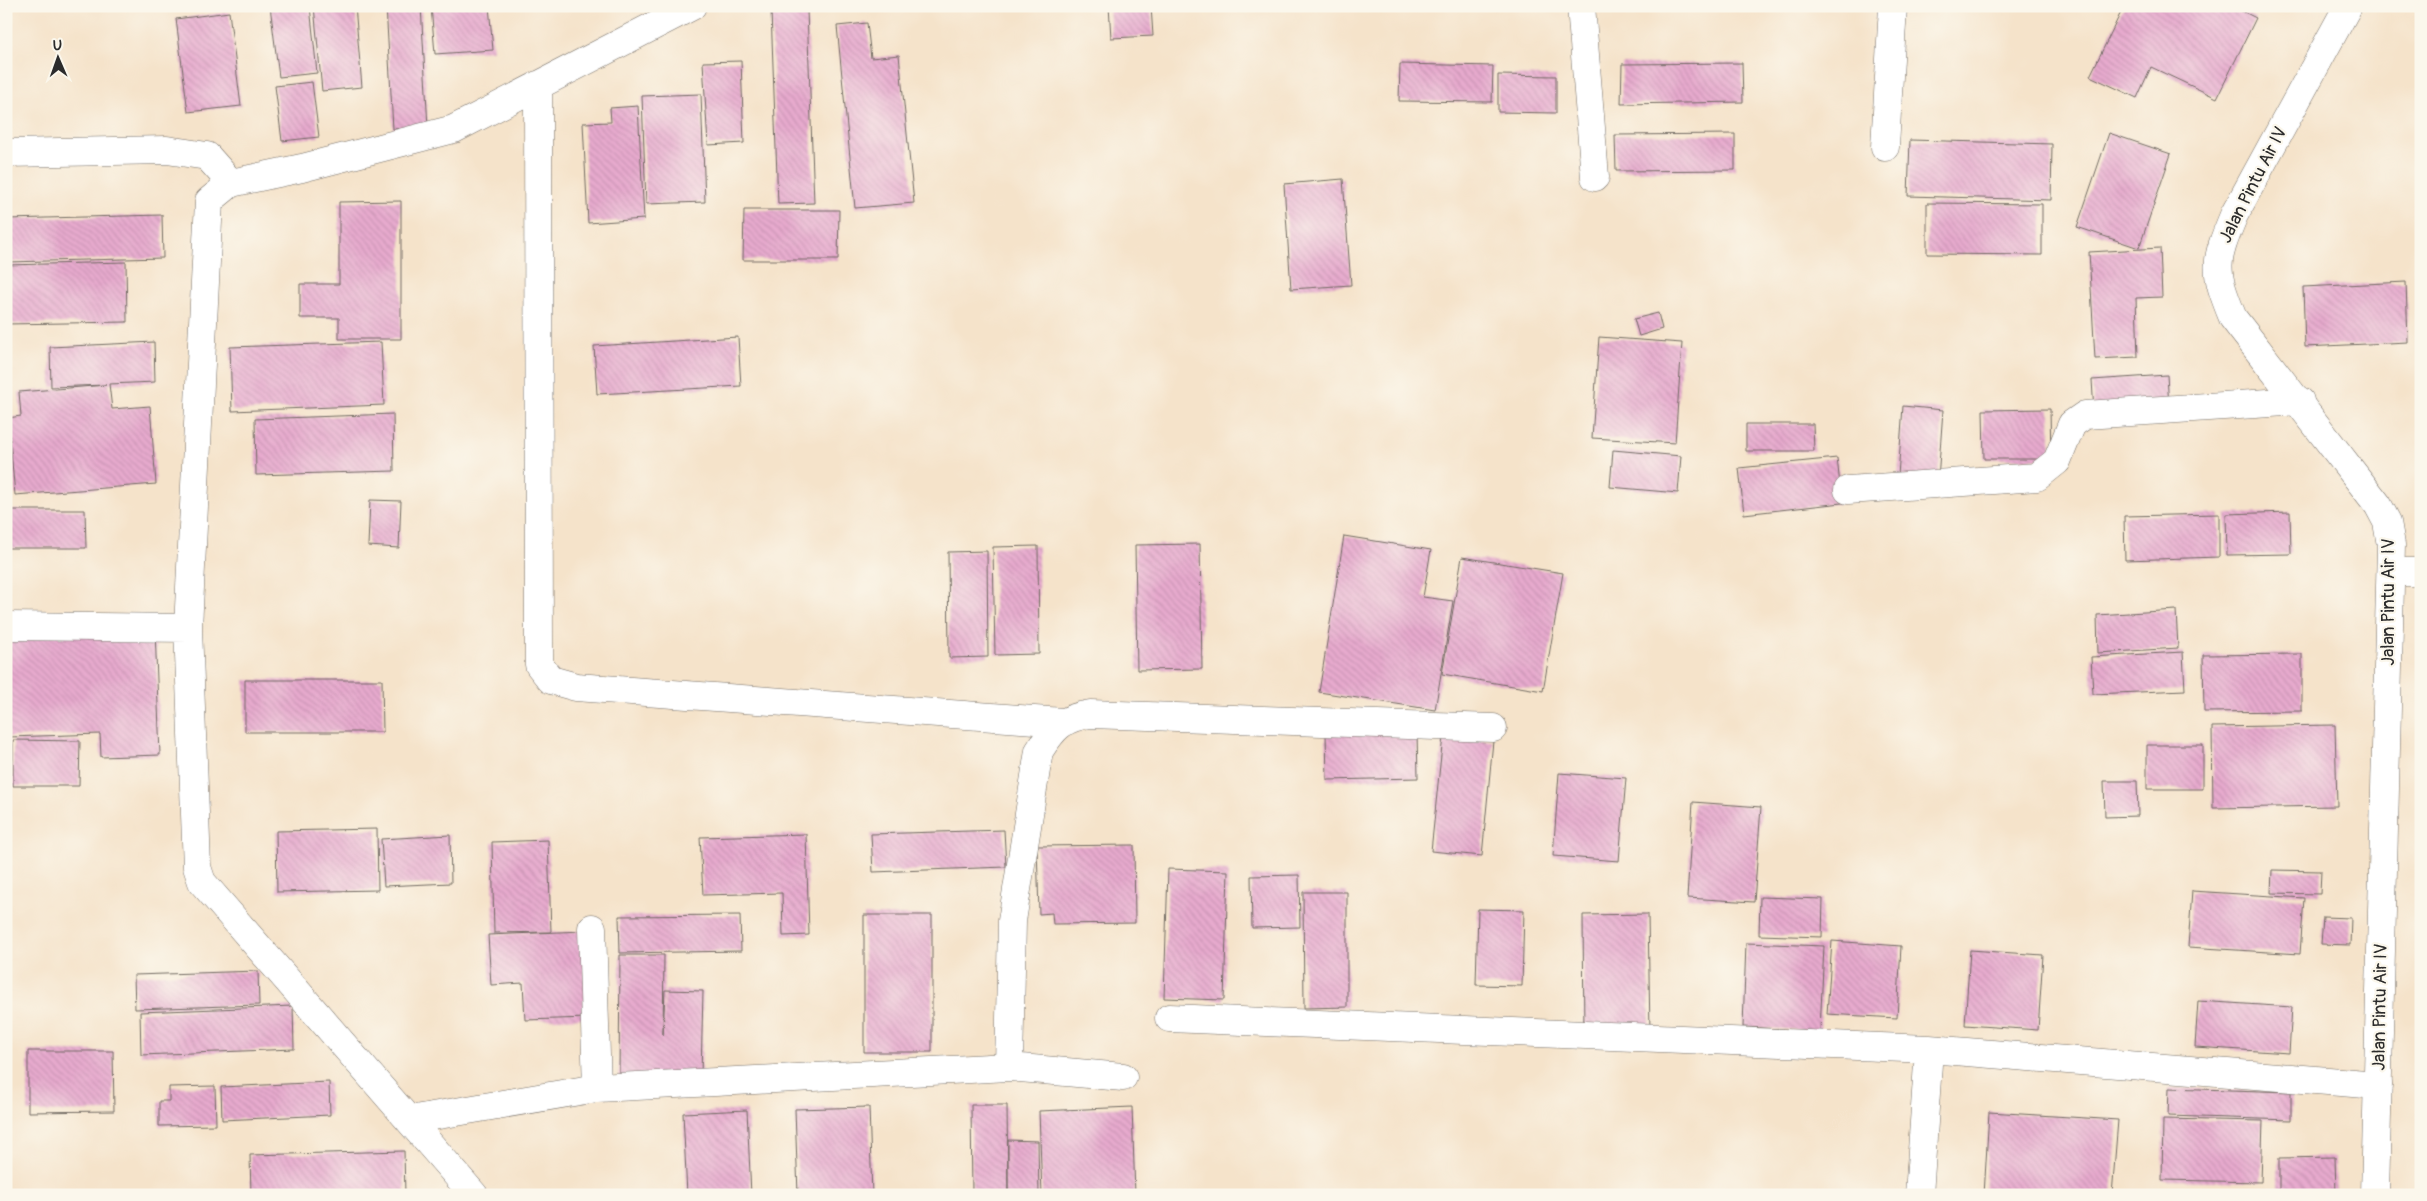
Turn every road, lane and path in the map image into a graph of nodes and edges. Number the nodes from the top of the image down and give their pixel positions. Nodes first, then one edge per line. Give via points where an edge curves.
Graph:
1 (692, 6) edge
2 (1581, 6) edge
3 (1893, 6) edge
4 (2348, 6) edge
5 (538, 86) junction
6 (1885, 147) dead end
7 (6, 153) edge
8 (1594, 177) dead end
9 (231, 183) junction
10 (2300, 401) junction
11 (1848, 490) dead end
12 (2390, 572) junction
13 (2421, 572) edge
14 (6, 626) edge
15 (188, 628) junction
16 (1063, 722) junction
17 (1493, 728) dead end
18 (592, 928) dead end
19 (1169, 1018) dead end
20 (1929, 1049) junction
21 (1009, 1067) junction
22 (1123, 1077) dead end
23 (2378, 1085) junction
24 (597, 1088) junction
25 (409, 1120) junction
26 (474, 1195) edge
27 (1919, 1195) edge
28 (2376, 1195) edge

1 - 5 street
2 - 8 street
3 - 6 street
4 - 10 street, Jalan Pintu Air IV via 2234,215 2220,248 2219,285 2233,318
5 - 9 street via 454,128
5 - 16 street via 539,665 551,680 576,687
7 - 9 street via 167,150 207,156
9 - 15 street via 209,201
10 - 11 street via 2085,415 2072,424 2057,461 2038,477
10 - 12 street, Jalan Pintu Air IV via 2378,505 2387,522 2391,545
12 - 13 street
12 - 23 street, Jalan Pintu Air IV
14 - 15 street
15 - 25 street via 194,838 202,882
16 - 17 street via 1090,714
16 - 21 street via 1039,751 1012,921
18 - 24 street
19 - 20 street
20 - 23 street
20 - 27 street
21 - 22 street
21 - 24 street
23 - 28 street, Jalan Pintu Air IV
24 - 25 street
25 - 26 street

